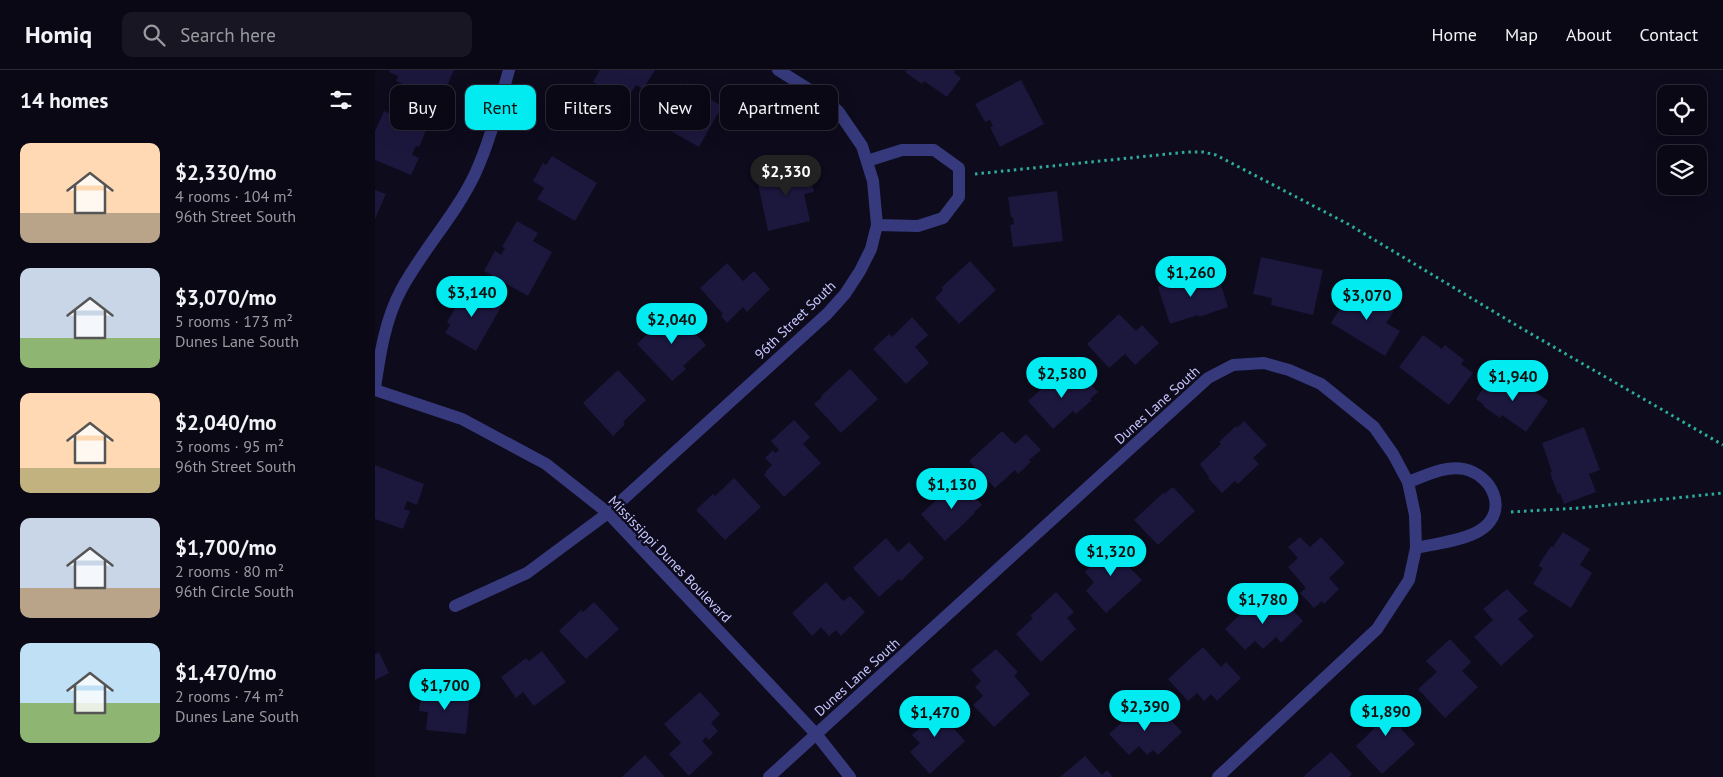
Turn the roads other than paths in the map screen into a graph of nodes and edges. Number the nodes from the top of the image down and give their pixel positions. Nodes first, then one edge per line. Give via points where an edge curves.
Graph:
1 (509, 70) edge
2 (777, 70) edge
3 (867, 160) junction
4 (877, 225) junction
5 (375, 389) edge
6 (1407, 482) junction
7 (608, 513) junction
8 (1416, 548) junction
9 (455, 606) dead end
10 (816, 734) junction
11 (769, 777) edge
12 (850, 777) edge
13 (1218, 777) edge

1 - 5 street via 488,143 474,175 453,213 402,289 388,321
2 - 3 street, 96th Street South via 838,111 862,146
3 - 4 street, 96th Street South via 873,181
3 - 4 street via 901,150 934,150 959,168 959,197 943,218 918,226
4 - 7 street, 96th Street South via 871,249 860,271 827,314
5 - 7 street, Mississippi Dunes Boulevard via 462,419 546,464
6 - 8 street, Dunes Lane South via 1415,515
6 - 8 street via 1443,469 1463,469 1480,476 1491,489 1497,507 1493,520 1482,530
6 - 10 street, Dunes Lane South via 1374,426 1321,384 1264,363 1233,365 1208,378
7 - 9 street, 96th Street South via 527,573
7 - 10 street, Mississippi Dunes Boulevard
8 - 13 street, Dunes Lane South via 1409,580 1377,629
10 - 11 street, Dunes Lane South
10 - 12 street, Mississippi Dunes Boulevard

